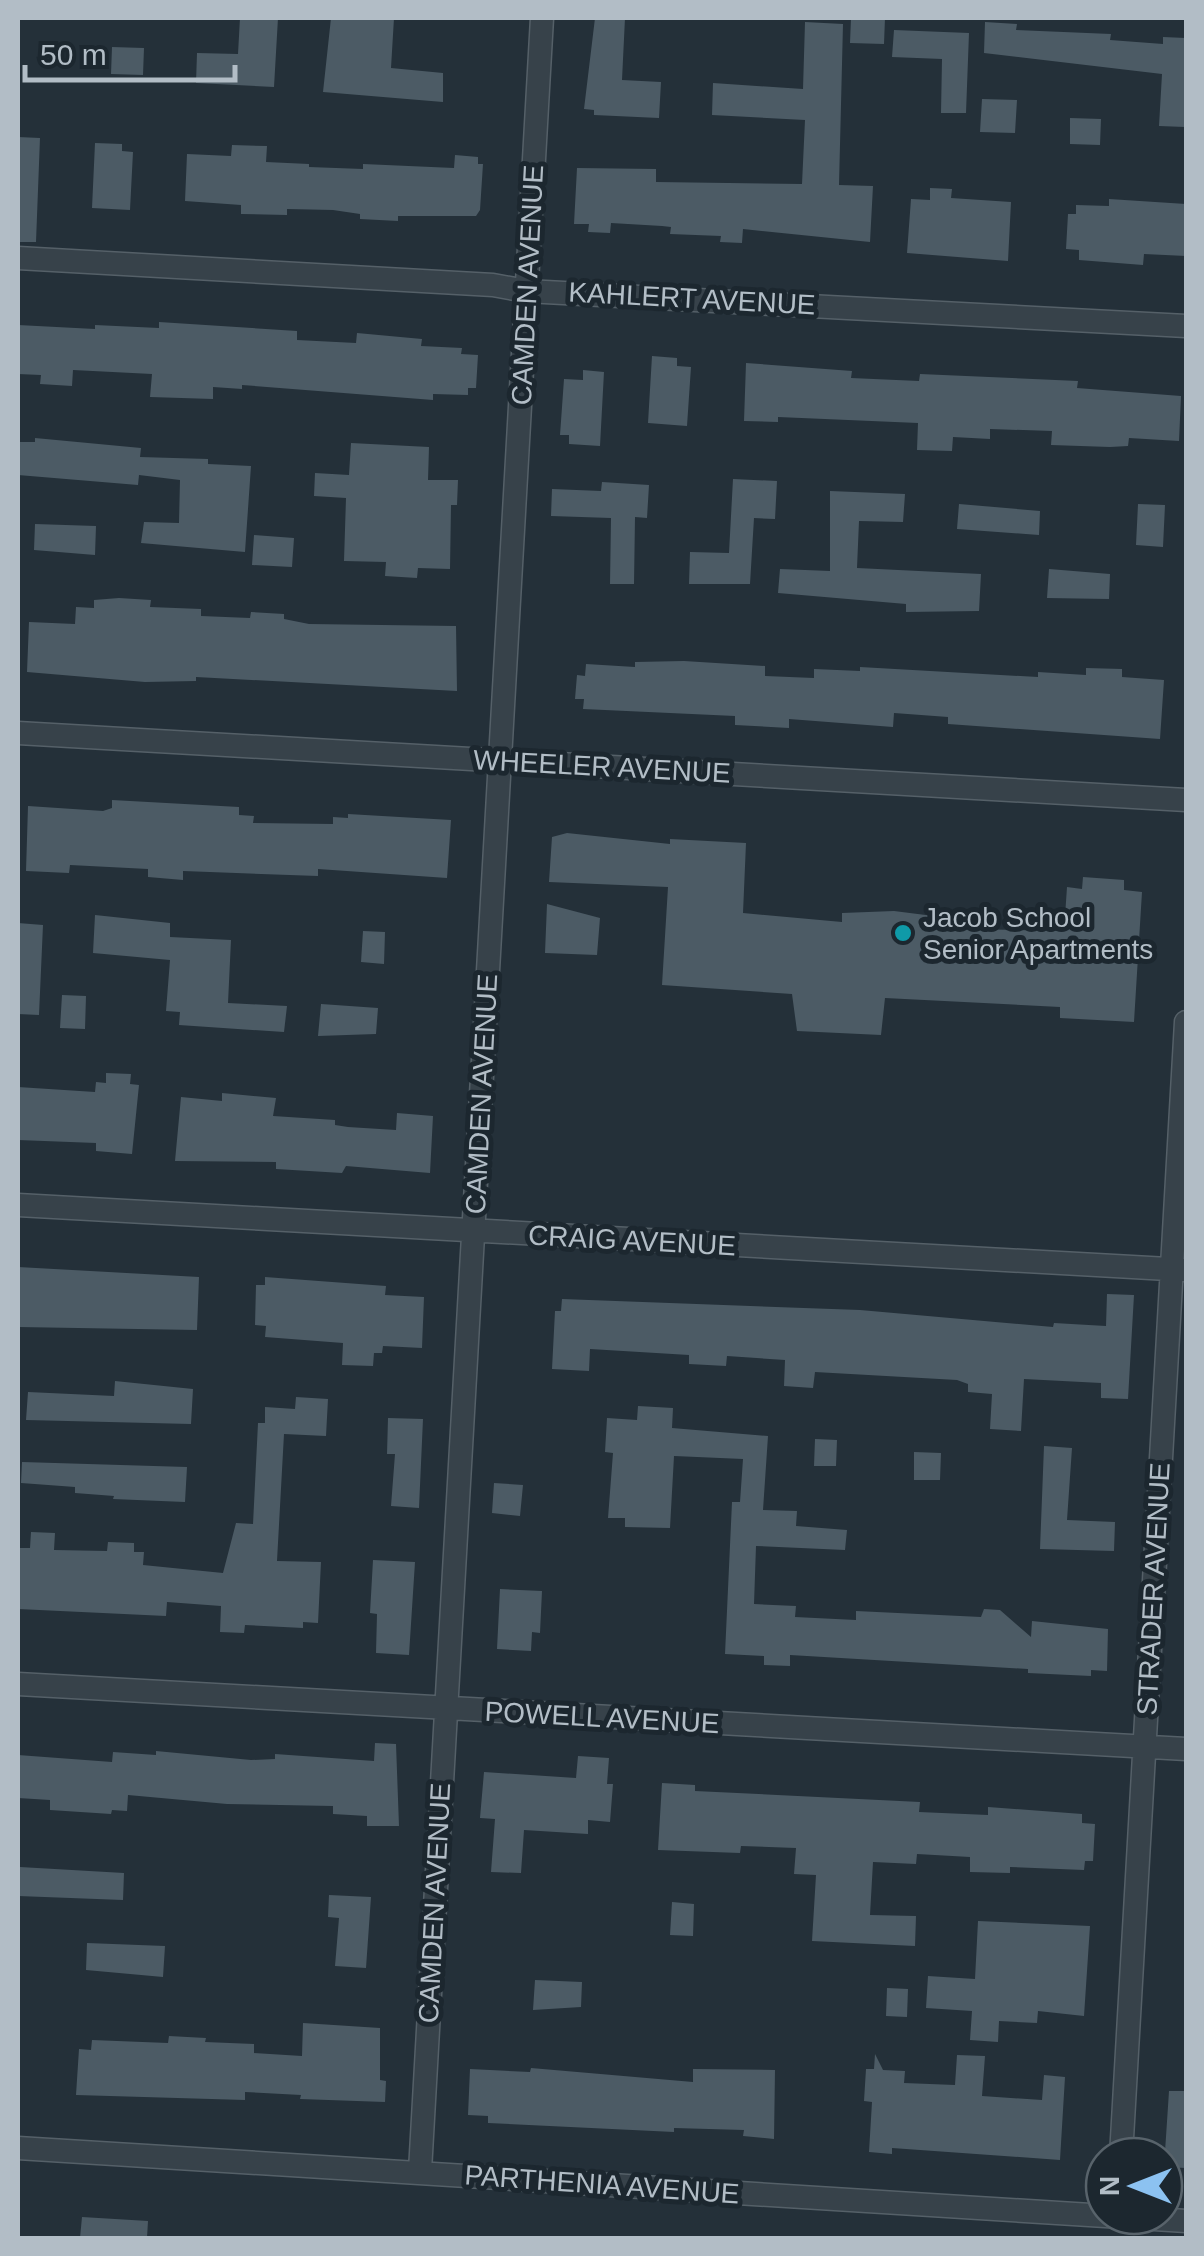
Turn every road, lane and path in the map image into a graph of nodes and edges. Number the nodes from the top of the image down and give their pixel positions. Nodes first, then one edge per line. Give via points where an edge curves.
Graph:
1 (542, 18) edge
2 (18, 258) edge
3 (526, 291) junction
4 (1186, 326) edge
5 (18, 733) edge
6 (499, 760) junction
7 (1186, 800) edge
8 (1186, 1022) edge
9 (18, 1205) edge
10 (474, 1231) junction
11 (1180, 1270) edge
12 (18, 1684) edge
13 (444, 1709) junction
14 (1144, 1747) junction
15 (1186, 1749) edge
16 (1121, 2136) edge
17 (18, 2148) edge
18 (420, 2171) junction
19 (1084, 2221) edge

1 - 3 street, CAMDEN AVENUE
2 - 3 street, KAHLERT AVENUE
3 - 4 street, KAHLERT AVENUE
3 - 6 street, CAMDEN AVENUE
5 - 6 street, WHEELER AVENUE
6 - 7 street, WHEELER AVENUE
6 - 10 street, CAMDEN AVENUE
8 - 11 street, STRADER AVENUE
9 - 10 street, CRAIG AVENUE
10 - 11 street, CRAIG AVENUE
10 - 13 street, CAMDEN AVENUE
11 - 14 street, STRADER AVENUE
12 - 13 street, POWELL AVENUE
13 - 14 street, POWELL AVENUE
13 - 18 street, CAMDEN AVENUE
14 - 15 street, POWELL AVENUE
14 - 16 street, STRADER AVENUE
17 - 18 street, PARTHENIA AVENUE
18 - 19 street, PARTHENIA AVENUE

